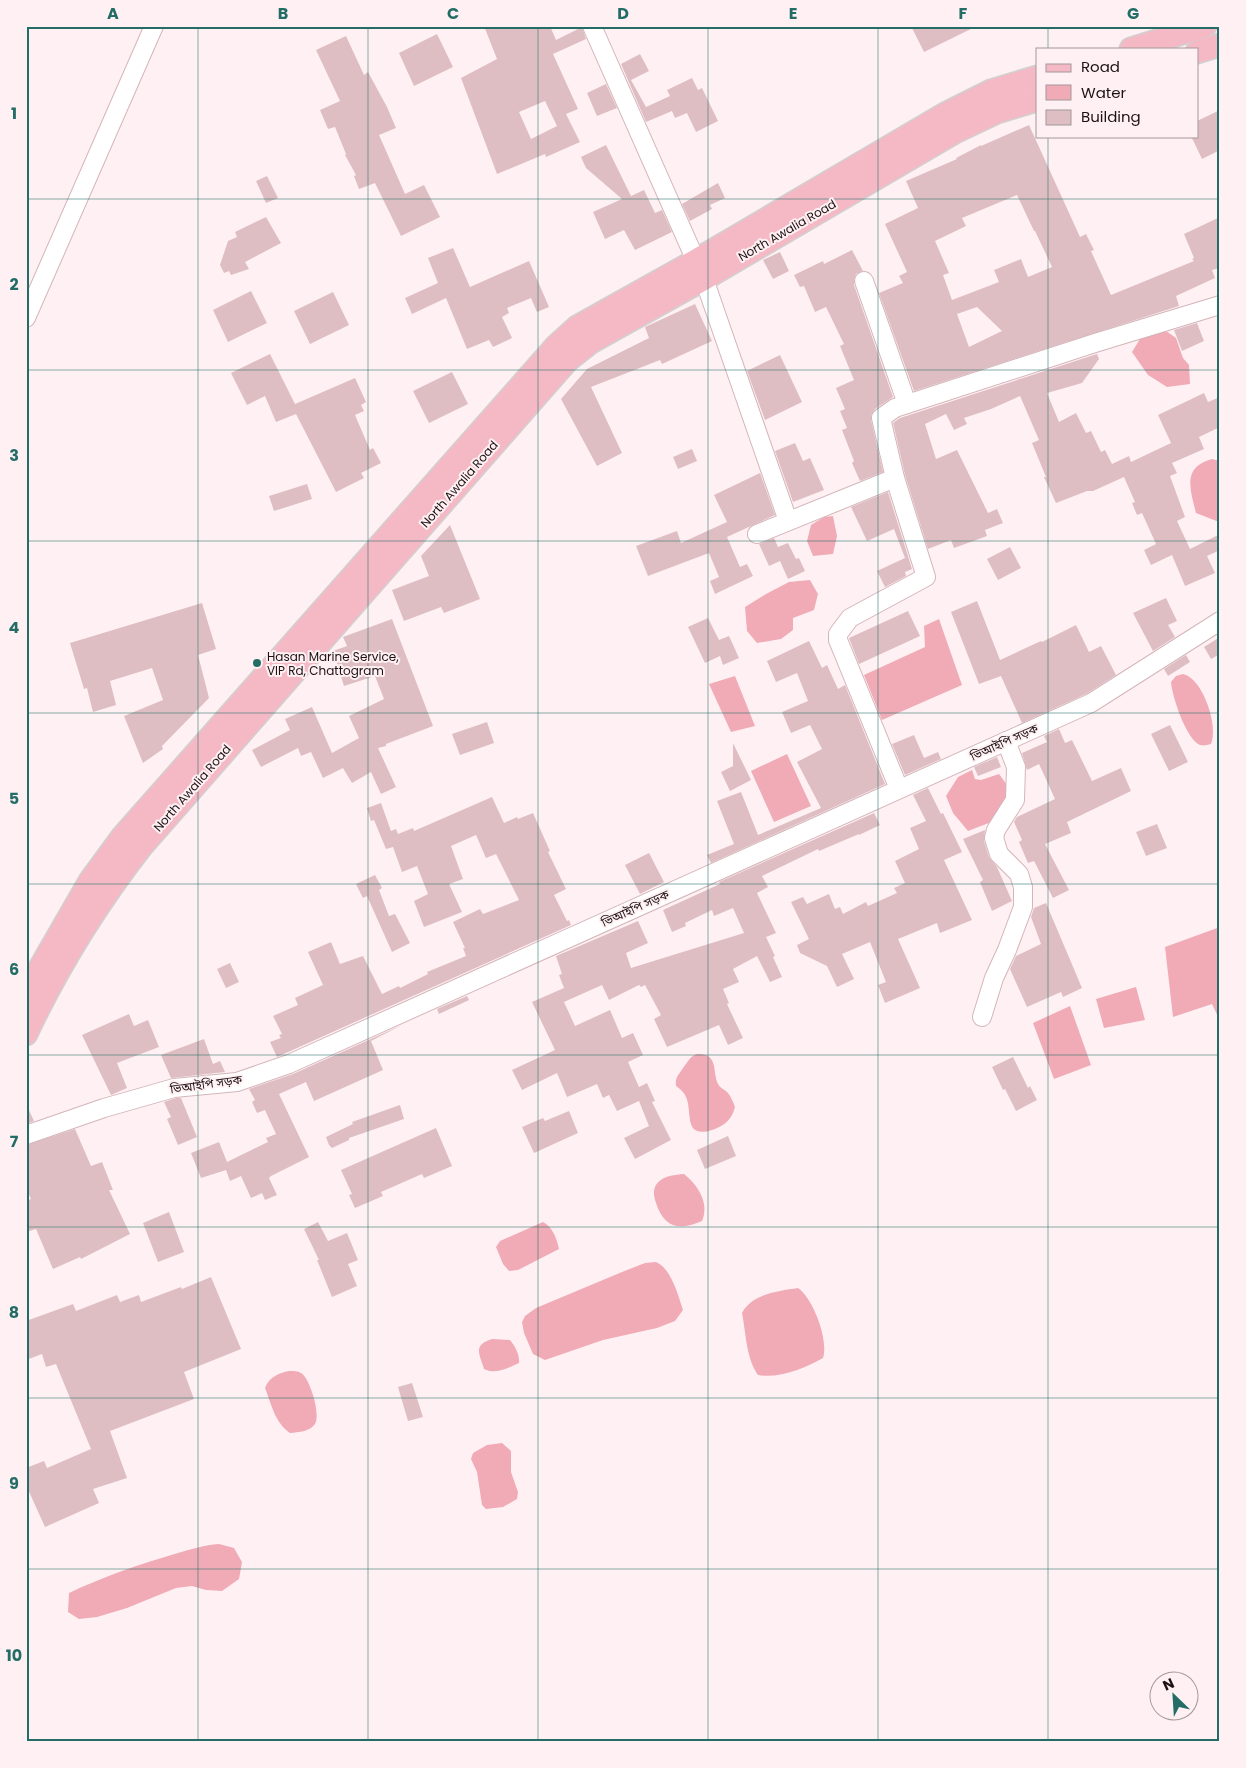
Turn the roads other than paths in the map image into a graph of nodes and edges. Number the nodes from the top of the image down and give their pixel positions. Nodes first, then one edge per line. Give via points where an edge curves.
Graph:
1 (154, 26) edge
2 (592, 26) edge
3 (1205, 26) edge
4 (1220, 45) edge
5 (1134, 48) edge
6 (1198, 52) edge
7 (1036, 77) edge
8 (1036, 100) edge
9 (700, 270) junction
10 (864, 281) dead end
11 (1220, 305) edge
12 (26, 318) edge
13 (907, 404) junction
14 (896, 478) junction
15 (788, 521) junction
16 (757, 534) dead end
17 (1220, 621) edge
18 (1006, 741) junction
19 (899, 789) junction
20 (26, 992) edge
21 (982, 1017) dead end
22 (26, 1034) edge
23 (26, 1134) edge

1 - 12 street
2 - 9 street
3 - 5 main road
4 - 6 main road
7 - 9 main road, North Awalia Road via 991,91 945,114
8 - 9 main road, North Awalia Road via 997,112 955,132
9 - 15 street
9 - 20 main road, North Awalia Road via 577,327 556,346 123,836 90,881
9 - 22 main road, North Awalia Road via 567,361 141,847 109,888 42,1000
10 - 13 street
11 - 13 street
13 - 14 street via 881,418
14 - 15 street
14 - 19 street via 926,577 850,618 838,634 838,640
15 - 16 street
17 - 18 street, ভিআইপি সড়ক via 1091,703
18 - 19 street, ভিআইপি সড়ক
18 - 21 street via 1016,767 1015,800 994,838 999,854 1019,874 1023,886 1023,907
19 - 23 street, ভিআইপি সড়ক via 289,1064 237,1082 174,1088

